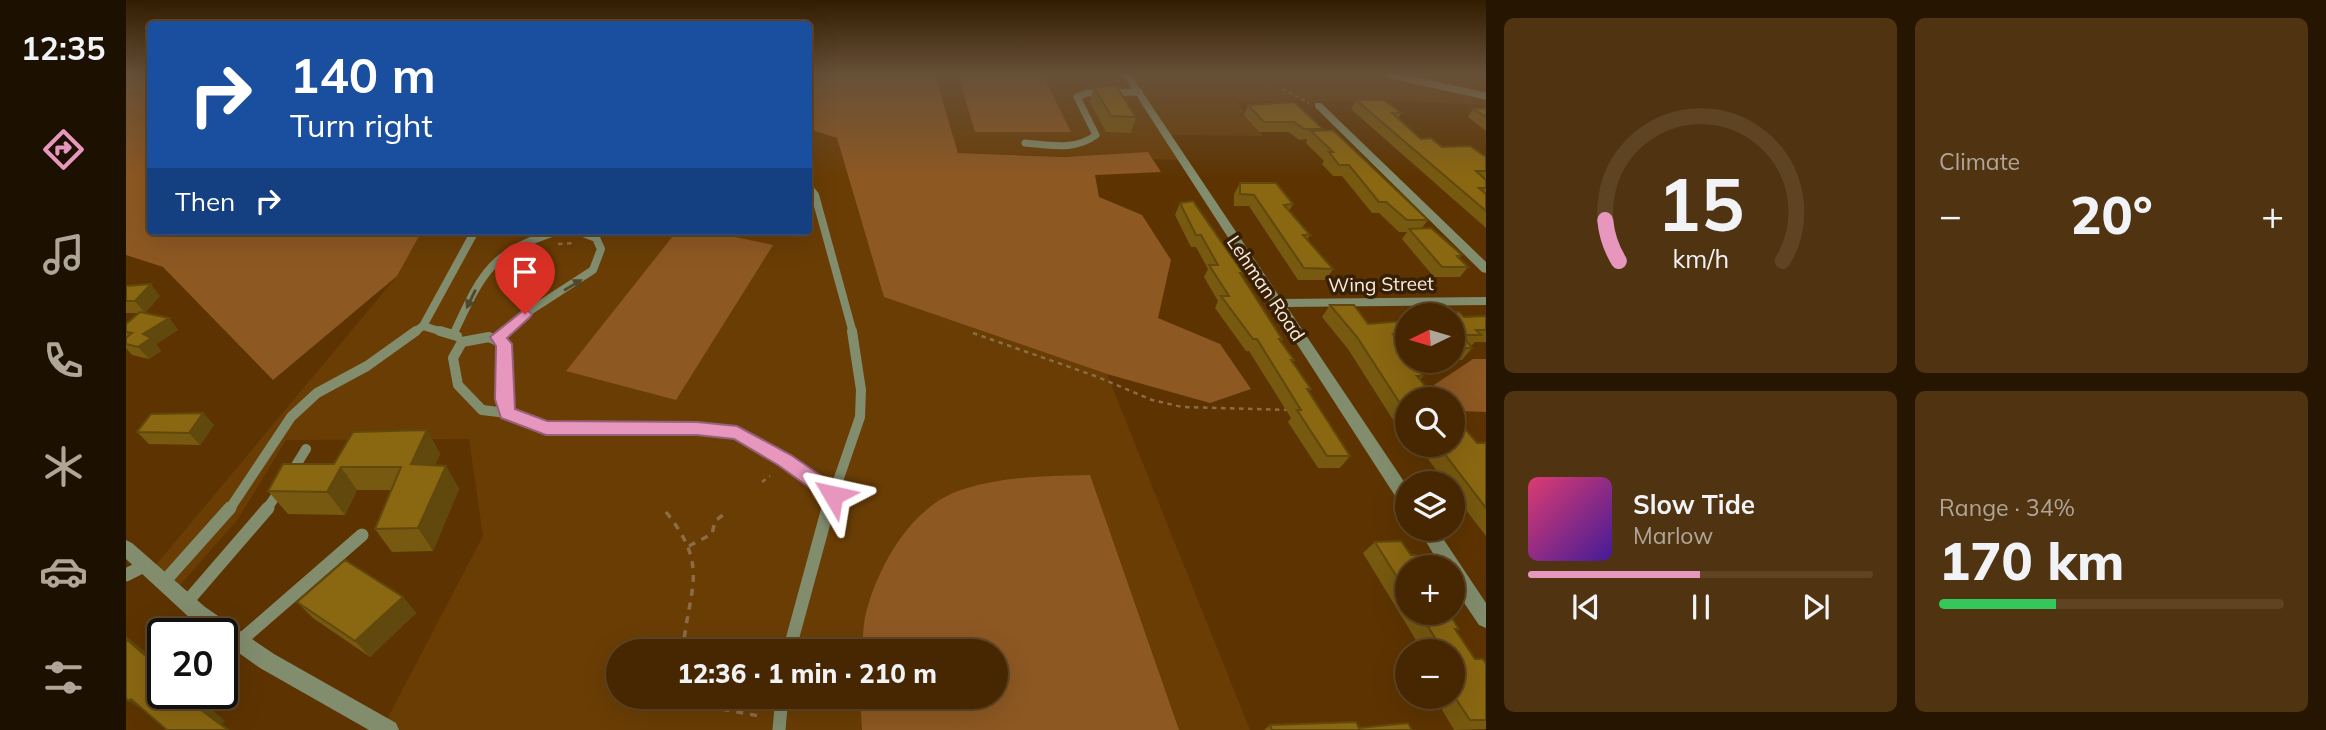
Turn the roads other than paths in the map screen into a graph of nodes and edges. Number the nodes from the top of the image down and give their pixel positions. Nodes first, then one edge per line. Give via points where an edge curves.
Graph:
1 (1083, 109) edge
2 (1150, 109) edge
3 (1318, 109) edge
4 (1025, 143) dead end
5 (812, 191) edge
6 (812, 207) edge
7 (818, 212) junction
8 (473, 235) edge
9 (547, 235) edge
10 (588, 235) edge
11 (1486, 269) edge
12 (1486, 301) edge
13 (1276, 303) junction
14 (423, 326) junction
15 (454, 333) junction
16 (497, 337) junction
17 (462, 342) junction
18 (507, 413) junction
19 (306, 449) dead end
20 (1395, 482) edge
21 (833, 495) junction
22 (362, 535) dead end
23 (126, 548) edge
24 (144, 566) junction
25 (126, 575) edge
26 (163, 583) junction
27 (1465, 588) edge
28 (186, 603) junction
29 (1486, 620) edge
30 (791, 639) edge
31 (239, 642) junction
32 (781, 709) edge
33 (389, 730) edge
34 (779, 730) edge

1 - 4 lane via 1096,135 1090,141 1074,145
2 - 13 street, Lehman Road
3 - 11 street
5 - 7 lane
6 - 7 lane
7 - 21 lane via 855,338 860,419
8 - 14 lane
9 -> 15 lane via 510,248 489,264
16 -> 10 lane via 593,270 601,249 596,238
12 - 13 street, Wing Street
13 - 20 street, Lehman Road
14 - 15 lane
14 - 26 lane via 317,394 291,418 236,502
15 - 17 lane
16 - 17 lane
16 - 18 lane via 504,344
17 - 18 lane via 453,358 457,385 482,410
18 - 21 lane via 546,428 697,428 737,433
19 - 28 lane via 270,506
21 - 30 lane
22 - 31 lane
23 - 24 street
24 - 25 lane
24 - 26 street
26 - 28 street
27 - 29 street
28 - 31 street
31 - 33 street
32 - 34 lane

